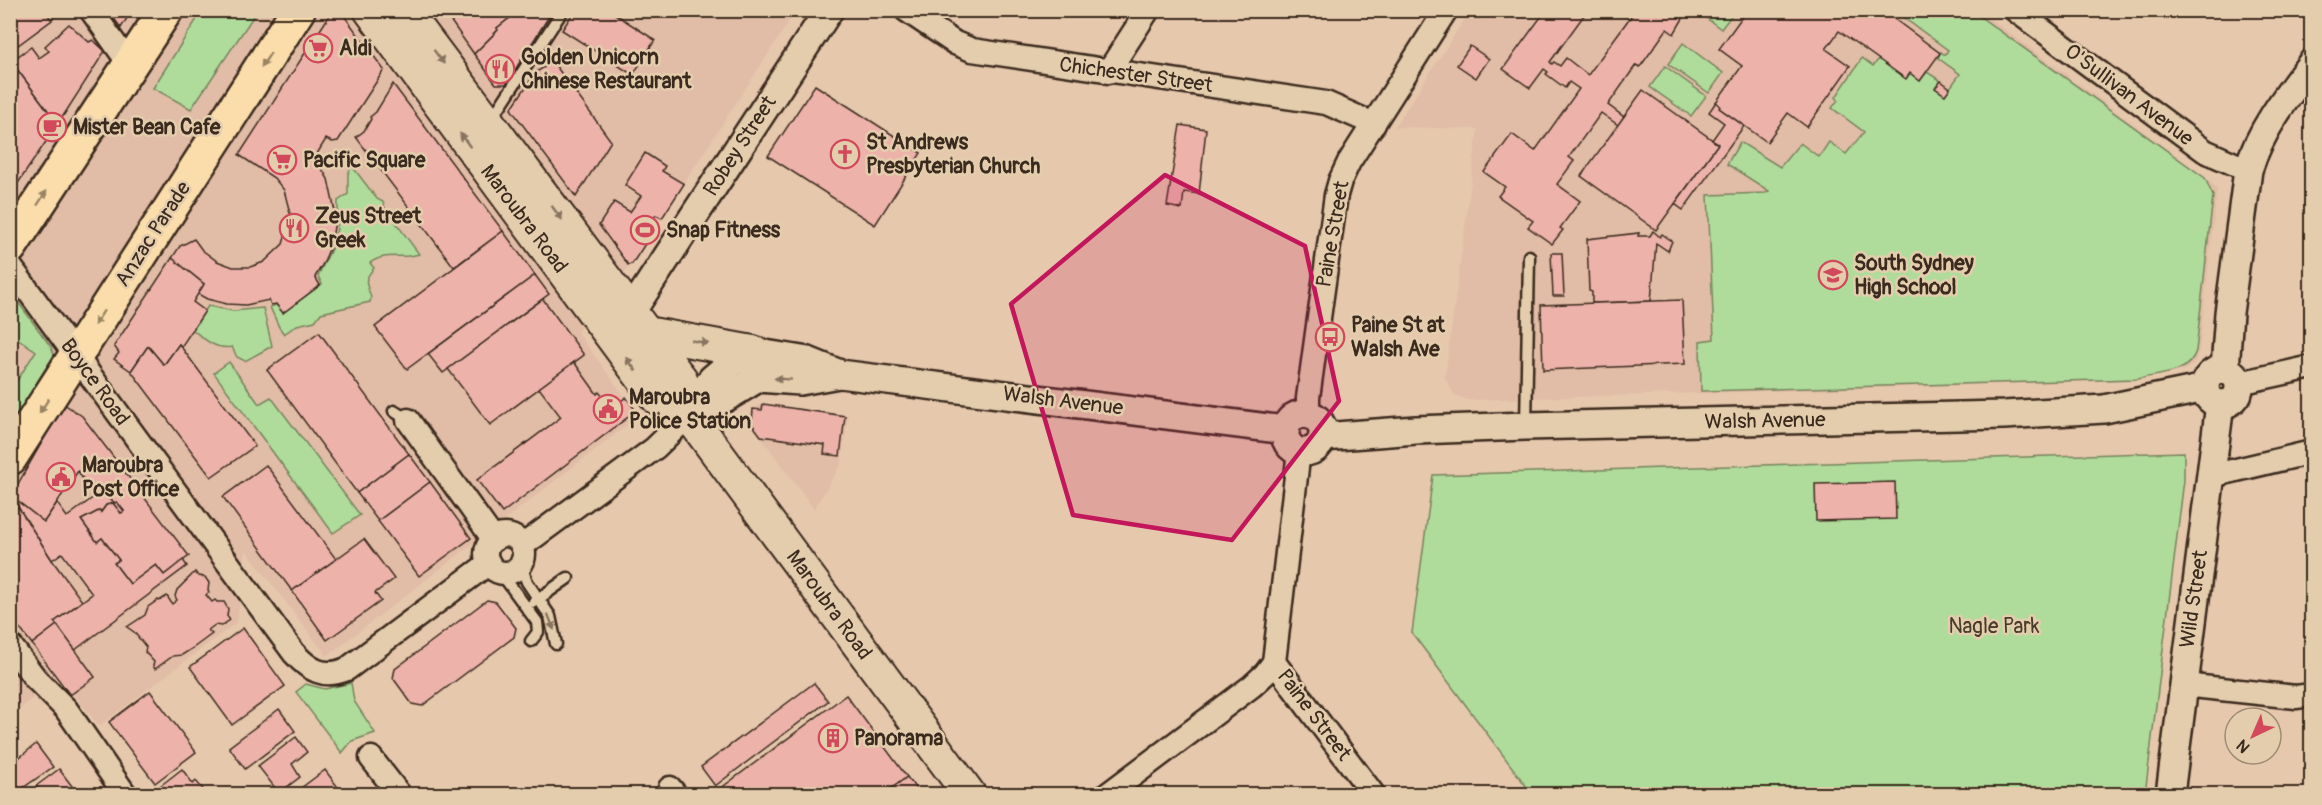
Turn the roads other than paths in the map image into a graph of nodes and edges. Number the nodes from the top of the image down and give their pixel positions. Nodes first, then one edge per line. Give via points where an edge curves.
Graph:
1 (91, 10) edge
2 (165, 10) edge
3 (298, 10) edge
4 (370, 10) edge
5 (404, 10) edge
6 (563, 10) edge
7 (829, 10) edge
8 (906, 10) edge
9 (1148, 10) edge
10 (1446, 10) edge
11 (2015, 10) edge
12 (2312, 63) edge
13 (130, 65) junction
14 (1108, 72) junction
15 (489, 123) junction
16 (1374, 124) junction
17 (2248, 170) junction
18 (10, 247) edge
19 (1529, 255) dead end
20 (10, 266) edge
21 (638, 323) junction
22 (753, 352) junction
23 (75, 356) junction
24 (2312, 367) edge
25 (840, 374) junction
26 (2232, 376) junction
27 (2214, 405) junction
28 (1308, 414) junction
29 (401, 415) dead end
30 (689, 415) junction
31 (1526, 426) junction
32 (1323, 437) junction
33 (1292, 440) junction
34 (2312, 452) edge
35 (10, 458) edge
36 (2212, 466) junction
37 (508, 562) junction
38 (568, 578) dead end
39 (539, 600) junction
40 (523, 602) junction
41 (531, 641) dead end
42 (556, 644) dead end
43 (10, 645) edge
44 (1274, 662) junction
45 (2183, 685) junction
46 (2312, 695) edge
47 (371, 758) dead end
48 (125, 795) edge
49 (399, 795) edge
50 (969, 795) edge
51 (1108, 795) edge
52 (1373, 795) edge
53 (2170, 795) edge

1 - 13 street
2 - 13 main road
3 -> 23 main road, Anzac Parade
30 -> 4 main road, Maroubra Road via 657,398
5 -> 15 main road, Maroubra Road
6 - 15 lane
7 - 21 street, Robey Street
8 - 14 street, Chichester Street via 972,50
9 - 14 street
10 - 16 street, Paine Street
11 - 17 street, O'Sullivan Avenue via 2205,151
12 - 17 street via 2264,131
18 -> 13 main road
14 - 16 street, Chichester Street via 1326,103
15 -> 21 main road, Maroubra Road
16 - 28 street, Paine Street via 1348,162 1336,195
17 - 26 street via 2229,313
19 - 31 lane
20 - 23 street, Boyce Road
21 -> 22 main road
21 - 30 main road, Maroubra Road via 681,379
22 - 25 street, Walsh Avenue via 808,361
22 - 30 street via 730,363 712,379
23 -> 35 main road, Anzac Parade
23 - 37 street, Boyce Road via 294,653 311,669 330,674 347,669
24 - 26 street
25 -> 30 street, Walsh Avenue via 800,381 758,378
25 - 33 street, Walsh Avenue
26 - 27 street via 2210,374 2205,383
27 - 31 street, Walsh Avenue via 2004,415
27 - 36 street, Wild Street
28 - 32 street via 1319,422
28 - 33 street via 1291,419
29 - 37 street via 494,540 509,536
30 - 37 street via 655,448
30 - 50 main road, Maroubra Road
31 - 32 street, Walsh Avenue
32 - 33 street via 1313,450
33 - 44 street, Paine Street
34 - 36 street
36 - 45 street, Wild Street
37 - 39 lane
37 - 40 lane
38 - 39 lane
39 - 40 lane
39 -> 42 lane via 552,623
40 - 41 lane via 539,627
43 - 48 street via 66,709
44 - 51 street via 1252,686
44 - 52 street, Paine Street
45 - 46 street via 2296,697
45 - 53 street, Wild Street
47 - 49 street

